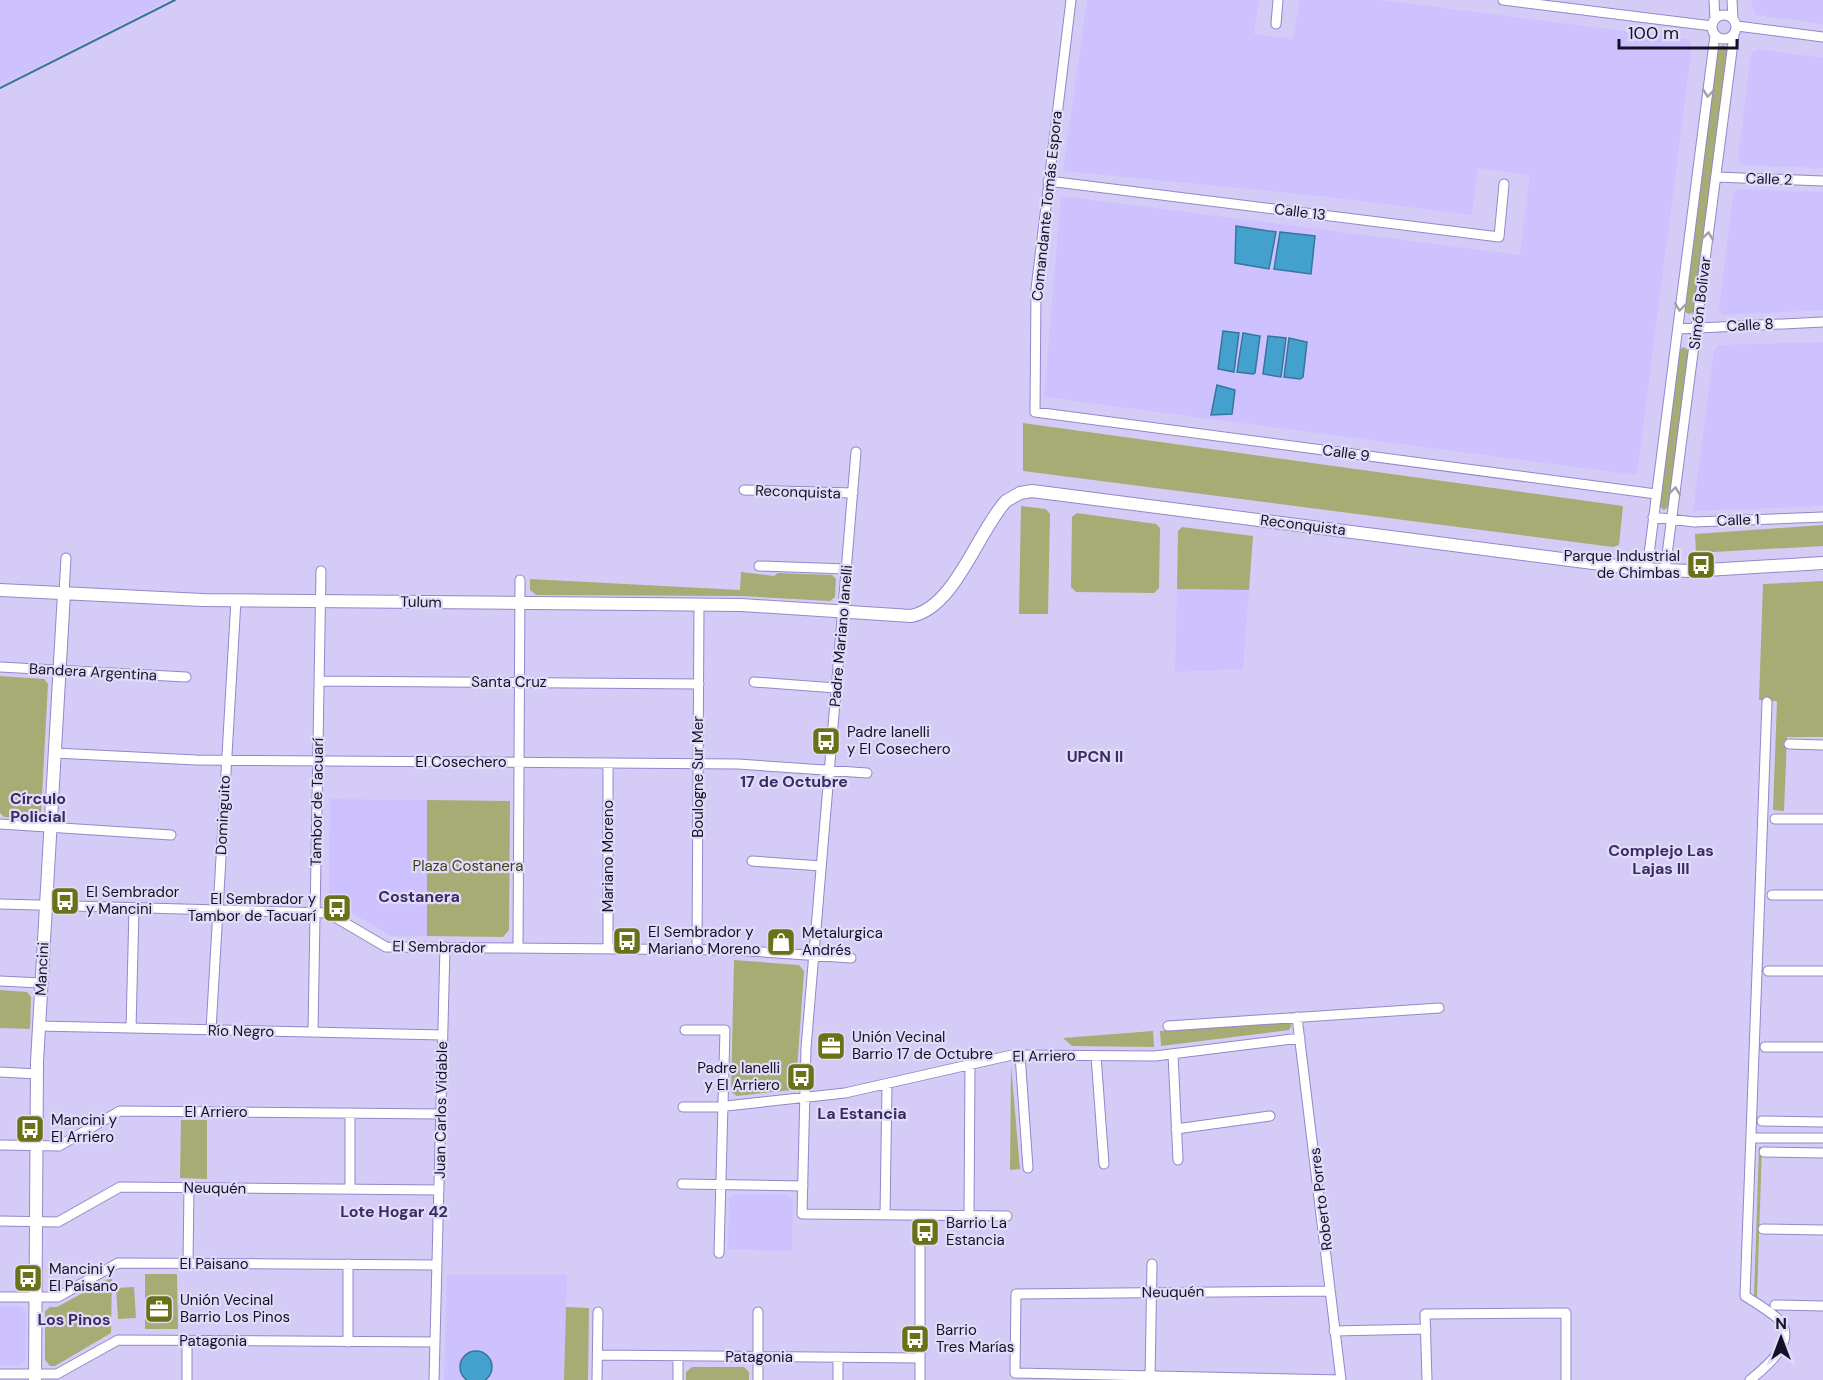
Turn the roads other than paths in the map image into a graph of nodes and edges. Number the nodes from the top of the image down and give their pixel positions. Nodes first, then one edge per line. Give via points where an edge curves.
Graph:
1 (1071, 0) edge
2 (1278, 0) edge
3 (1503, 0) edge
4 (1714, 0) edge
5 (1732, 0) edge
6 (1276, 24) dead end
7 (1714, 26) junction
8 (1735, 26) junction
9 (1823, 37) edge
10 (1716, 177) junction
11 (1048, 181) junction
12 (1823, 181) edge
13 (1504, 184) dead end
14 (1823, 322) edge
15 (1696, 328) junction
16 (1678, 329) junction
17 (1035, 412) joint
18 (856, 452) dead end
19 (744, 490) dead end
20 (853, 493) junction
21 (1656, 494) junction
22 (1653, 517) junction
23 (1823, 517) edge
24 (1671, 519) junction
25 (66, 558) dead end
26 (1823, 563) edge
27 (759, 566) dead end
28 (846, 569) junction
29 (1647, 570) junction
30 (1665, 570) junction
31 (321, 571) dead end
32 (520, 580) dead end
33 (0, 590) edge
34 (64, 593) junction
35 (236, 600) junction
36 (321, 601) junction
37 (520, 603) junction
38 (699, 605) junction
39 (842, 612) junction
40 (0, 667) edge
41 (59, 670) junction
42 (186, 677) dead end
43 (319, 681) junction
44 (519, 682) junction
45 (754, 682) dead end
46 (699, 684) junction
47 (836, 688) junction
48 (1767, 702) dead end
49 (1789, 744) dead end
50 (1823, 745) edge
51 (55, 753) junction
52 (226, 760) junction
53 (318, 761) junction
54 (519, 762) junction
55 (608, 763) junction
56 (698, 763) junction
57 (829, 771) junction
58 (867, 773) dead end
59 (1774, 819) dead end
60 (1823, 819) edge
61 (0, 824) edge
62 (50, 827) junction
63 (171, 835) dead end
64 (752, 861) dead end
65 (821, 866) junction
66 (1772, 895) dead end
67 (1823, 895) edge
68 (0, 904) edge
69 (46, 906) junction
70 (134, 909) junction
71 (218, 910) junction
72 (315, 913) junction
73 (445, 947) junction
74 (518, 948) junction
75 (608, 949) junction
76 (697, 950) junction
77 (814, 956) junction
78 (851, 958) dead end
79 (1768, 971) dead end
80 (1823, 971) edge
81 (0, 981) edge
82 (41, 983) junction
83 (1439, 1008) dead end
84 (1297, 1017) junction
85 (39, 1026) junction
86 (1168, 1026) dead end
87 (131, 1028) junction
88 (210, 1030) junction
89 (685, 1030) dead end
90 (314, 1032) junction
91 (442, 1035) junction
92 (1300, 1038) junction
93 (1765, 1047) dead end
94 (1823, 1047) edge
95 (1173, 1054) junction
96 (1020, 1055) junction
97 (1096, 1056) junction
98 (970, 1065) junction
99 (0, 1072) edge
100 (37, 1074) junction
101 (887, 1084) junction
102 (805, 1097) junction
103 (723, 1106) junction
104 (683, 1107) dead end
105 (350, 1113) junction
106 (440, 1114) junction
107 (1270, 1116) dead end
108 (1762, 1121) dead end
109 (1823, 1122) edge
110 (1176, 1129) junction
111 (1751, 1138) junction
112 (1823, 1138) edge
113 (0, 1145) edge
114 (37, 1145) junction
115 (1764, 1152) dead end
116 (1823, 1153) edge
117 (1178, 1160) dead end
118 (1104, 1164) dead end
119 (1028, 1168) dead end
120 (682, 1184) dead end
121 (721, 1185) junction
122 (803, 1186) junction
123 (189, 1187) junction
124 (350, 1189) junction
125 (438, 1190) junction
126 (885, 1215) junction
127 (920, 1215) junction
128 (969, 1215) junction
129 (1007, 1216) dead end
130 (0, 1221) edge
131 (36, 1221) junction
132 (1763, 1229) dead end
133 (1823, 1230) edge
134 (719, 1253) dead end
135 (188, 1263) junction
136 (348, 1264) junction
137 (1152, 1264) dead end
138 (437, 1265) junction
139 (1330, 1291) junction
140 (1152, 1293) junction
141 (0, 1297) edge
142 (35, 1297) junction
143 (1775, 1305) dead end
144 (1823, 1306) edge
145 (598, 1312) dead end
146 (758, 1312) dead end
147 (1426, 1329) junction
148 (1334, 1331) junction
149 (187, 1341) junction
150 (348, 1342) junction
151 (435, 1342) junction
152 (597, 1355) junction
153 (678, 1356) junction
154 (758, 1357) junction
155 (838, 1357) junction
156 (920, 1358) junction
157 (0, 1374) edge
158 (35, 1377) edge
159 (1150, 1378) edge
160 (187, 1380) edge
161 (434, 1380) edge
162 (597, 1380) edge
163 (678, 1380) edge
164 (758, 1380) edge
165 (838, 1380) edge
166 (920, 1380) edge
167 (1341, 1380) edge
168 (1427, 1380) edge
169 (1566, 1380) edge
170 (1750, 1380) edge

1 - 11 street, Comandante Tomás Espora
2 - 6 street
3 - 7 street
4 - 7 street, Simón Bolivar
5 - 8 street, Simón Bolivar
7 - 8 street via 1726,14
7 - 8 street via 1726,39
7 -> 16 street, Simón Bolivar
8 - 9 street
8 - 10 street, Simón Bolivar
10 - 12 street, Calle 2
15 -> 10 street, Simón Bolivar
11 - 13 street, Calle 13 via 1499,237
11 - 17 street, Comandante Tomás Espora via 1036,289
14 - 15 street, Calle 8
15 - 16 street, Calle 8
24 -> 15 street, Simón Bolivar
16 - 21 street, Simón Bolivar
17 - 21 street, Calle 9
18 - 20 street, Padre Mariano Ianelli
19 - 20 street, Reconquista
20 - 28 street, Padre Mariano Ianelli
21 - 22 street, Simón Bolivar
22 - 24 street, Calle 1
22 - 29 street, Simón Bolivar
23 - 24 street, Calle 1 via 1694,522
24 - 30 street, Simón Bolivar
25 - 34 street, Mancini
26 - 30 street, Reconquista
27 - 28 street
28 - 39 street, Padre Mariano Ianelli
29 - 30 street, Reconquista
29 - 39 street, Reconquista via 1032,491 1015,495 1001,506 951,585 928,610 911,616
31 - 36 street, Tambor de Tacuarí
32 - 37 street
33 - 34 street, Tulum
34 - 35 street, Tulum
34 - 41 street, Mancini
35 - 36 street, Tulum
35 - 52 street, Dominguito
36 - 37 street, Tulum
36 - 43 street, Tambor de Tacuarí
37 - 38 street, Tulum
37 - 44 street
38 - 39 street, Tulum
38 - 46 street, Boulogne Sur Mer
39 - 47 street, Padre Mariano Ianelli
40 - 41 street, Bandera Argentina
41 - 42 street, Bandera Argentina
41 - 51 street, Mancini
43 - 44 street, Santa Cruz
43 - 53 street, Tambor de Tacuarí
44 - 46 street, Santa Cruz
44 - 54 street
45 - 47 street
46 - 56 street, Boulogne Sur Mer
47 - 57 street, Padre Mariano Ianelli
48 - 111 street
49 - 50 street
51 - 52 street, El Cosechero
51 - 62 street, Mancini
52 - 53 street, El Cosechero
52 - 71 street, Dominguito
53 - 54 street, El Cosechero
53 - 72 street, Tambor de Tacuarí
54 - 55 street, El Cosechero
54 - 74 street
55 - 56 street, El Cosechero
55 - 75 street, Mariano Moreno
56 - 57 street, El Cosechero
56 - 76 street, Boulogne Sur Mer
57 - 58 street, El Cosechero
57 - 65 street, Padre Mariano Ianelli
59 - 60 street
61 - 62 street
62 - 63 street
62 - 69 street, Mancini
64 - 65 street
65 - 77 street, Padre Mariano Ianelli
66 - 67 street
68 - 69 street, El Sembrador
69 - 70 street, El Sembrador
69 - 82 street, Mancini
70 - 71 street, El Sembrador
70 - 87 street
71 - 72 street, El Sembrador
71 - 88 street, Dominguito
72 - 73 street, El Sembrador via 328,913 386,947
72 - 90 street, Tambor de Tacuarí
73 - 74 street, El Sembrador
73 - 91 street, Juan Carlos Vidable
74 - 75 street, El Sembrador
75 - 76 street, El Sembrador
76 - 77 street, El Sembrador
77 - 78 street, El Sembrador
77 - 102 street, Padre Mariano Ianelli
79 - 80 street
81 - 82 street
82 - 85 street, Mancini
83 - 84 street
84 - 86 street
84 - 92 street, Roberto Porres
85 - 87 street, Río Negro
85 - 100 street, Mancini
87 - 88 street, Río Negro
88 - 90 street, Río Negro
89 - 103 street via 725,1030
90 - 91 street, Río Negro
91 - 106 street, Juan Carlos Vidable
92 - 95 street, El Arriero
92 - 139 street, Roberto Porres
93 - 94 street
95 - 97 street, El Arriero
95 - 110 street
96 - 97 street, El Arriero
96 - 98 street, El Arriero
96 - 119 street
97 - 118 street
98 - 101 street, El Arriero
98 - 128 street
99 - 100 street
100 - 114 street, Mancini
101 - 102 street, El Arriero
101 - 126 street
102 - 103 street, El Arriero
102 - 122 street, Padre Mariano Ianelli
103 - 104 street, El Arriero
103 - 121 street
105 - 106 street, El Arriero
105 - 114 street, El Arriero via 120,1111 59,1146
105 - 124 street
106 - 125 street, Juan Carlos Vidable
107 - 110 street
108 - 109 street
110 - 117 street
111 - 112 street
111 - 170 street via 1745,1296 1776,1317 1784,1334 1772,1362
113 - 114 street, El Arriero
114 - 131 street, Mancini
115 - 116 street
120 - 121 street
121 - 122 street
121 - 134 street
122 - 126 street, Padre Mariano Ianelli via 802,1214
123 - 124 street, Neuquén
123 - 131 street, Neuquén via 120,1187 58,1221
123 - 135 street
124 - 125 street, Neuquén
125 - 138 street, Juan Carlos Vidable
126 - 127 street
127 - 128 street
127 - 156 street
128 - 129 street
130 - 131 street, Neuquén
131 - 142 street, Mancini
132 - 133 street
135 - 136 street, El Paisano
135 - 142 street, El Paisano via 118,1263 58,1297
136 - 138 street, El Paisano
136 - 150 street
137 - 140 street
138 - 151 street, Juan Carlos Vidable
139 - 140 street, Neuquén
139 - 148 street, Roberto Porres
140 - 159 street
140 - 159 street, Neuquén via 1016,1294 1015,1373
141 - 142 street, El Paisano
142 - 158 street, Mancini
143 - 144 street
145 - 152 street
146 - 154 street
147 - 148 street
147 - 168 street
147 - 169 street via 1425,1314 1566,1313
148 - 167 street, Roberto Porres
149 - 150 street, Patagonia
149 - 158 street, Patagonia via 118,1340 57,1374
149 - 160 street
150 - 151 street, Patagonia
151 - 161 street, Juan Carlos Vidable
152 - 153 street, Patagonia
152 - 162 street
153 - 154 street, Patagonia
153 - 163 street
154 - 155 street, Patagonia
154 - 164 street
155 - 156 street, Patagonia
155 - 165 street
156 - 166 street
157 - 158 street, Patagonia
159 - 167 street

